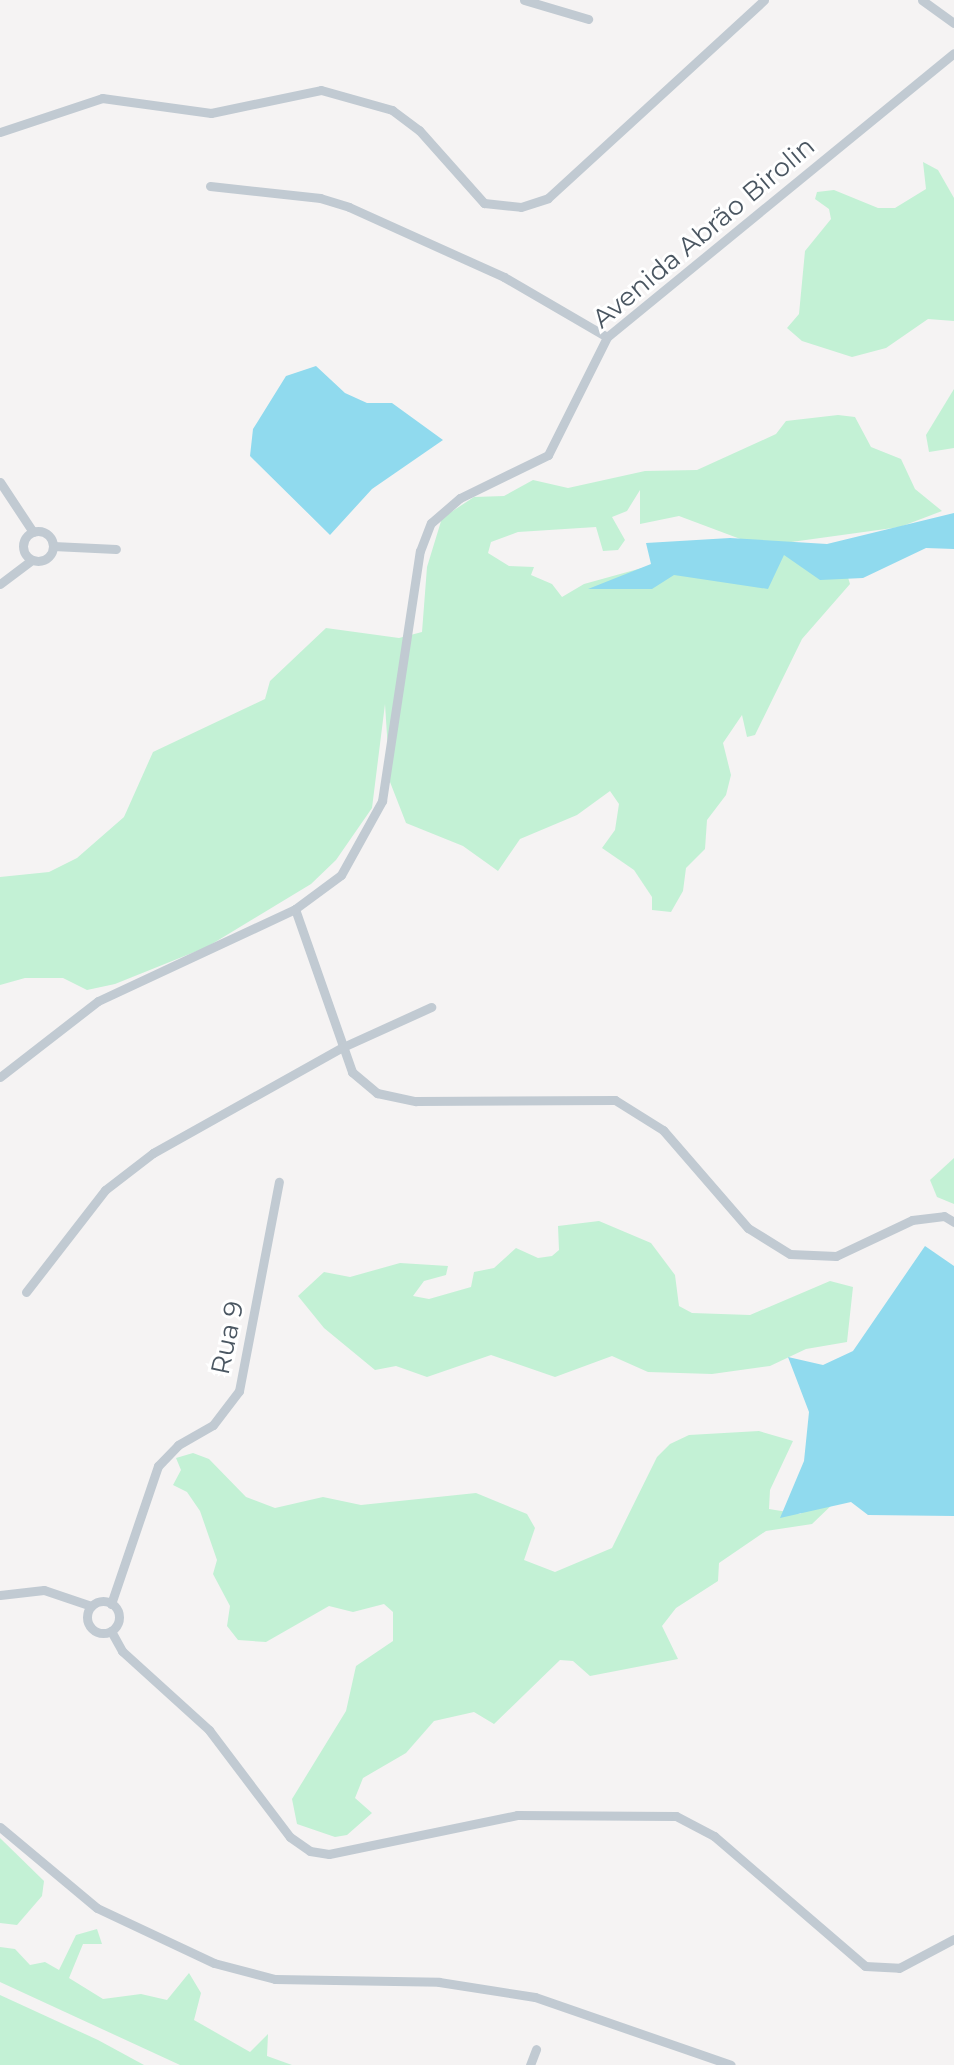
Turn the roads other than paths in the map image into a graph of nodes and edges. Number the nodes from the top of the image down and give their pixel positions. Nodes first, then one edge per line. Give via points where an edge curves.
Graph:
1 (524, 0) edge
2 (764, 0) edge
3 (922, 0) edge
4 (588, 19) dead end
5 (954, 23) edge
6 (954, 53) edge
7 (0, 132) edge
8 (210, 186) dead end
9 (607, 337) junction
10 (0, 482) edge
11 (33, 532) junction
12 (53, 546) junction
13 (116, 549) dead end
14 (32, 560) junction
15 (0, 584) edge
16 (295, 909) junction
17 (431, 1007) dead end
18 (343, 1047) junction
19 (0, 1077) edge
20 (279, 1182) dead end
21 (954, 1222) edge
22 (26, 1292) dead end
23 (0, 1595) edge
24 (111, 1604) junction
25 (91, 1606) junction
26 (111, 1631) junction
27 (0, 1827) edge
28 (954, 1939) edge
29 (536, 2049) dead end
30 (530, 2065) edge
31 (731, 2065) edge

1 - 4 street
2 - 7 street via 548,198 521,207 484,203 419,130 392,110 321,90 211,113 102,98
3 - 5 street
6 - 9 street, Avenida Abrão Birolin
8 - 9 street via 320,198 349,207 504,277
9 - 16 street, Avenida Abrão Birolin via 548,455 460,498 431,523 420,551 382,801 341,875
10 - 11 street
11 - 12 street via 46,534
11 - 14 street via 23,544
12 - 13 street
12 - 14 street via 46,558
14 - 15 street
16 - 18 street
16 - 19 street, Avenida Abrão Birolin via 98,1001
17 - 18 street
18 - 21 street via 363,1086 395,1098 615,1100 663,1130 748,1228 790,1254 836,1256 912,1220 944,1216
18 - 22 street via 205,1121 105,1190
20 - 24 street, Rua 9 via 239,1391 213,1425 178,1445 158,1466
23 - 25 street via 44,1590
24 - 25 street
24 - 26 street, Rua 9 via 119,1617
25 - 26 street via 89,1626
26 - 28 street via 122,1651 209,1730 290,1837 310,1851 329,1854 517,1815 676,1816 714,1836 865,1966 899,1968
27 - 31 street via 97,1908 214,1963 275,1979 439,1982 535,1997
29 - 30 street

